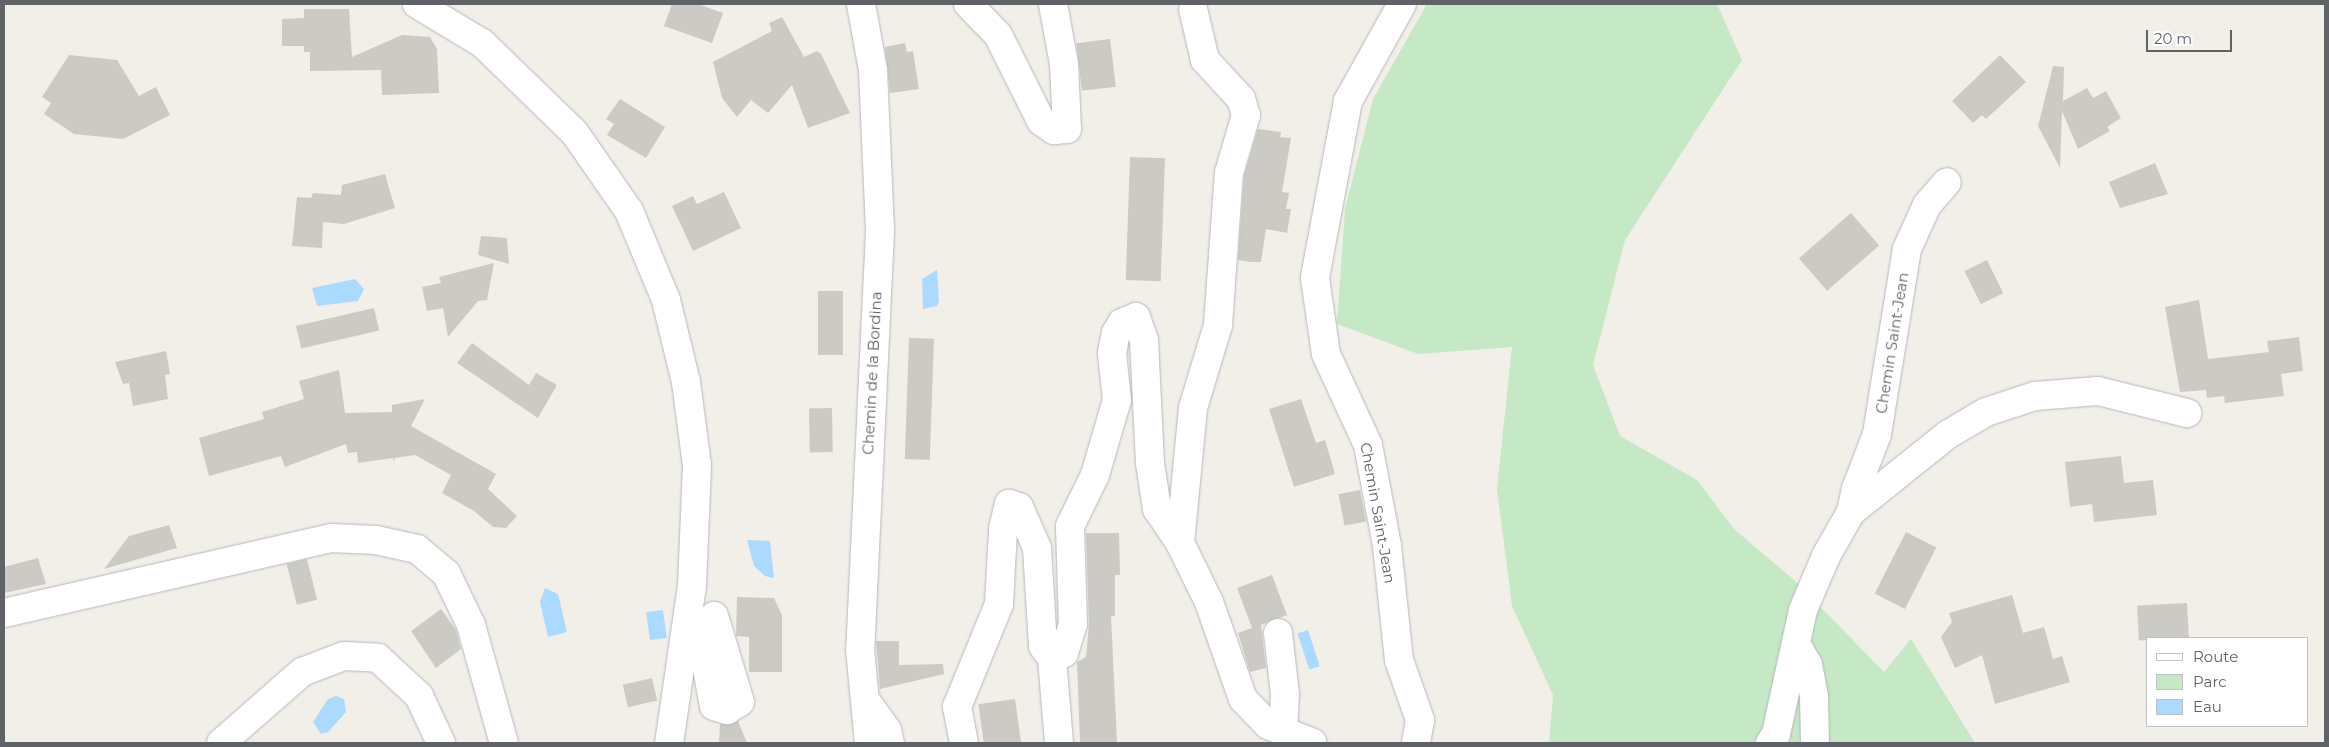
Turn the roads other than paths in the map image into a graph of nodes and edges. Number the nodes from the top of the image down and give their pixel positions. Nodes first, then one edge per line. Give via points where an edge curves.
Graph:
1 (417, 4) edge
2 (861, 4) edge
3 (968, 4) edge
4 (1053, 4) edge
5 (1402, 4) edge
6 (1193, 9) dead end
7 (1947, 182) dead end
8 (2188, 412) dead end
9 (1851, 512) junction
10 (1180, 543) junction
11 (4, 613) edge
12 (714, 616) dead end
13 (687, 627) junction
14 (1278, 633) dead end
15 (1796, 644) junction
16 (1052, 658) junction
17 (866, 701) junction
18 (1283, 730) junction
19 (221, 743) edge
20 (441, 743) edge
21 (504, 743) edge
22 (669, 743) edge
23 (869, 743) edge
24 (890, 743) edge
25 (964, 743) edge
26 (1059, 743) edge
27 (1313, 743) edge
28 (1416, 743) edge
29 (1770, 743) edge
30 (1815, 743) edge

1 - 13 street via 482,43 574,132 629,211 666,300 686,382 697,466
2 - 17 street, Chemin de la Bordina via 872,70 880,231 860,649
3 - 4 street via 998,36 1041,122 1054,130 1067,129 1064,64
5 - 28 street, Chemin Saint-Jean via 1348,101 1315,278 1326,354 1368,445 1387,546 1400,660 1420,720
6 - 10 street via 1206,60 1241,99 1246,115 1229,172 1218,326 1193,408
7 - 9 street, Chemin Saint-Jean via 1927,205 1907,249 1877,434 1856,489
8 - 9 street, Chemin Saint-Jean via 2098,391 2035,396 1986,412 1947,435
9 - 15 street, Chemin Saint-Jean via 1826,556 1803,610
10 - 16 street via 1157,509 1150,463 1144,340 1136,317 1122,323 1116,333 1112,353 1117,400 1095,476 1070,526 1073,624 1064,653
10 - 18 street via 1209,602 1243,699 1268,725
11 - 21 street via 331,538 376,540 418,549 446,573 471,625
12 - 13 street via 740,702 727,710 714,706 700,630
13 - 22 street
14 - 18 street via 1285,694
15 - 29 street, Chemin Saint-Jean via 1776,734
15 - 30 street via 1808,665 1814,696
16 - 25 street via 1043,646 1037,548 1019,507 1009,504 1003,529 999,604 957,707
16 - 26 street
17 - 23 street, Chemin de la Bordina
17 - 24 street via 887,730
18 - 27 street
19 - 20 street via 302,672 344,656 378,658 419,696

